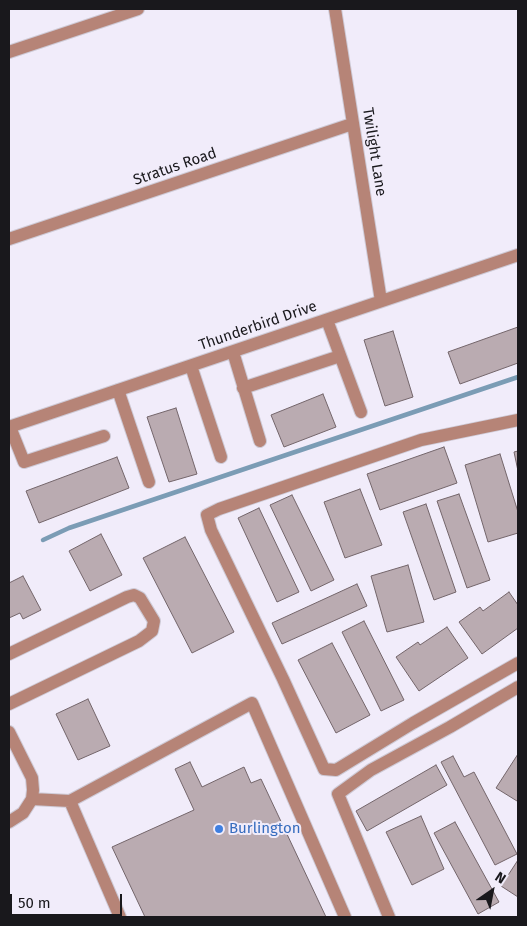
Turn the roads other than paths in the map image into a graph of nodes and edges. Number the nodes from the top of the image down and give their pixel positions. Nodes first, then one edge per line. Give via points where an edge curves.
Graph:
1 (138, 9) edge
2 (335, 9) edge
3 (9, 52) edge
4 (352, 124) junction
5 (9, 240) edge
6 (518, 255) edge
7 (381, 301) junction
8 (327, 320) junction
9 (233, 352) junction
10 (340, 356) junction
11 (192, 366) junction
12 (244, 388) junction
13 (118, 390) junction
14 (361, 412) dead end
15 (518, 420) edge
16 (10, 427) edge
17 (104, 436) dead end
18 (260, 441) dead end
19 (221, 457) dead end
20 (149, 482) dead end
21 (9, 654) edge
22 (518, 663) edge
23 (518, 687) edge
24 (9, 704) edge
25 (9, 732) edge
26 (32, 799) junction
27 (70, 801) junction
28 (9, 822) edge
29 (120, 917) edge
30 (345, 917) edge
31 (389, 917) edge

1 - 3 street
2 - 4 street, Twilight Lane
4 - 5 street, Stratus Road
4 - 7 street, Twilight Lane
6 - 7 street, Thunderbird Drive
7 - 8 street, Thunderbird Drive
8 - 9 street, Thunderbird Drive
8 - 10 street
9 - 11 street, Thunderbird Drive
9 - 12 street
10 - 12 street
10 - 14 street
11 - 13 street, Thunderbird Drive
11 - 19 street
12 - 18 street
13 - 16 street, Thunderbird Drive
13 - 20 street
15 - 22 street via 421,440 207,515 211,530 324,769 336,770
16 - 17 street via 24,462
21 - 24 street via 134,595 140,598 154,621 152,631 139,641
23 - 31 street via 372,770 338,794
25 - 26 street via 32,778
26 - 27 street
26 - 28 street via 23,813
27 - 29 street
27 - 30 street via 252,703

